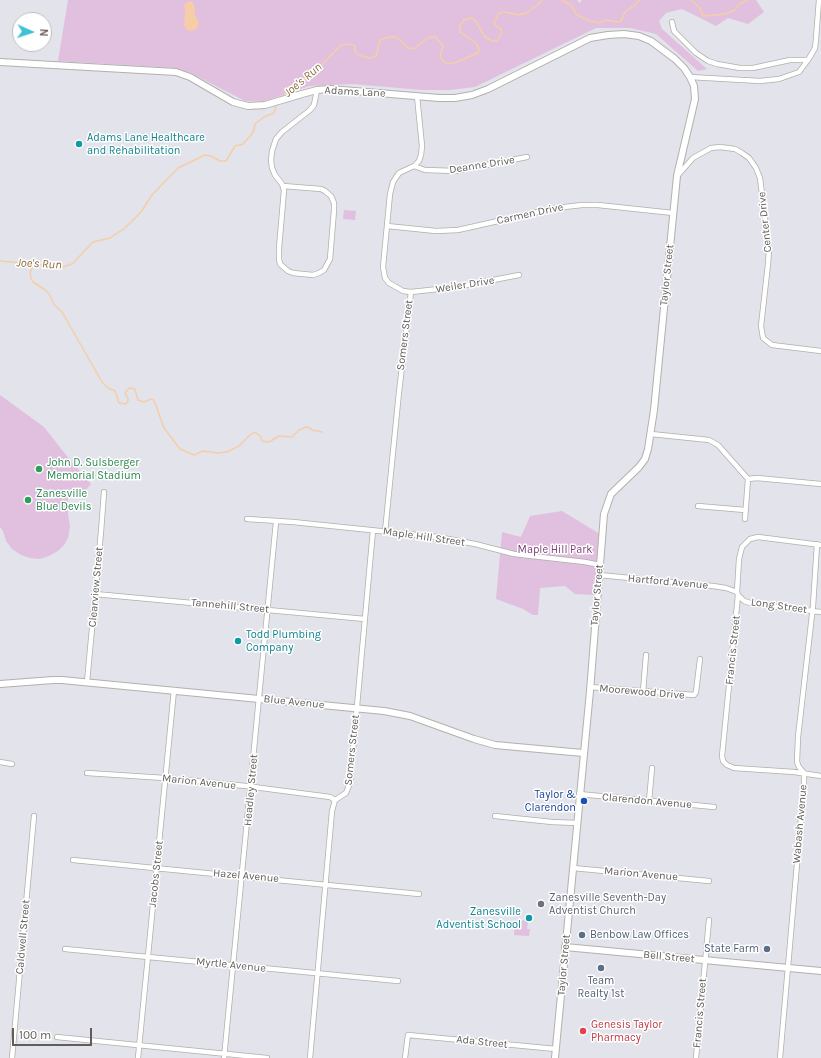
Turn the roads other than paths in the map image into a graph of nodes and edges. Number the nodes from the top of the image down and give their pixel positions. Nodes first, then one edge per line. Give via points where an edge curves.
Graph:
1 (819, 0) edge
2 (672, 22) dead end
3 (808, 60) junction
4 (0, 62) edge
5 (690, 77) junction
6 (317, 90) junction
7 (417, 96) junction
8 (527, 157) dead end
9 (414, 166) junction
10 (677, 176) junction
11 (283, 186) junction
12 (673, 213) junction
13 (387, 226) junction
14 (519, 275) dead end
15 (410, 292) junction
16 (821, 351) edge
17 (651, 434) junction
18 (748, 479) junction
19 (821, 484) edge
20 (104, 492) dead end
21 (698, 506) dead end
22 (745, 510) junction
23 (745, 518) dead end
24 (247, 519) dead end
25 (276, 522) junction
26 (373, 530) junction
27 (385, 532) junction
28 (819, 544) edge
29 (600, 565) junction
30 (599, 575) junction
31 (738, 593) junction
32 (95, 594) junction
33 (268, 610) junction
34 (812, 611) junction
35 (821, 612) edge
36 (365, 619) junction
37 (646, 655) dead end
38 (700, 659) dead end
39 (86, 682) junction
40 (0, 684) edge
41 (590, 687) junction
42 (174, 690) junction
43 (642, 692) junction
44 (258, 698) junction
45 (356, 708) junction
46 (583, 753) junction
47 (0, 762) edge
48 (12, 764) dead end
49 (652, 768) dead end
50 (87, 773) dead end
51 (804, 774) junction
52 (821, 776) edge
53 (165, 778) junction
54 (251, 788) junction
55 (579, 794) junction
56 (334, 800) junction
57 (649, 801) junction
58 (714, 808) dead end
59 (34, 816) dead end
60 (495, 816) dead end
61 (577, 823) junction
62 (73, 860) dead end
63 (156, 868) junction
64 (573, 868) junction
65 (242, 876) junction
66 (709, 881) dead end
67 (326, 884) junction
68 (419, 894) dead end
69 (709, 920) dead end
70 (565, 948) junction
71 (65, 949) dead end
72 (148, 957) junction
73 (705, 960) junction
74 (233, 965) junction
75 (787, 968) junction
76 (821, 971) edge
77 (318, 974) junction
78 (398, 981) dead end
79 (57, 1038) dead end
80 (139, 1046) junction
81 (556, 1049) junction
82 (224, 1056) edge
83 (12, 1058) edge
84 (138, 1058) edge
85 (268, 1058) edge
86 (310, 1058) edge
87 (405, 1058) edge
88 (555, 1058) edge
89 (696, 1058) edge
90 (780, 1058) edge

1 - 3 street via 816,39 813,54
2 - 3 street via 674,31 696,53 717,64 753,68 790,60
3 - 5 street via 798,72 770,80
4 - 6 street, Adams Lane via 176,72 190,77 227,99 256,106
5 - 7 street, Adams Lane via 675,59 651,41 639,36 616,34 580,42 472,95 447,98
5 - 10 street, Taylor Street via 695,99
6 - 7 street, Adams Lane via 344,89
6 - 11 street via 314,105 310,110 276,138 272,168
7 - 9 street via 422,146 419,161
8 - 9 street, Deanne Drive via 456,171 431,171
9 - 13 street, Somers Street via 399,173 392,182
10 - 12 street, Taylor Street
10 - 16 street, Center Drive via 693,158 711,148 735,149 749,158 760,178 769,250 761,326 763,338 772,344
11 - 11 street via 280,264 293,273 319,273 324,270 330,259 334,203 331,196 321,189
12 - 13 street, Carmen Drive via 582,205 556,208 449,231
12 - 17 street, Taylor Street
13 - 15 street, Somers Street via 383,266 385,278 395,287
14 - 15 street, Weiler Drive via 457,287
15 - 27 street, Somers Street
17 - 18 street via 709,440 718,445
17 - 29 street, Taylor Street via 644,459 608,500 604,514
18 - 19 street
18 - 22 street
20 - 32 street, Clearview Street
21 - 22 street
22 - 23 street
24 - 25 street, Maple Hill Street
25 - 26 street, Maple Hill Street
25 - 33 street, Headley Street
26 - 27 street, Maple Hill Street
26 - 36 street, Somers Street
27 - 29 street, Maple Hill Street via 475,544 514,554
28 - 31 street, Francis Street via 750,539 740,552
28 - 34 street, Wabash Avenue
29 - 30 street, Taylor Street
30 - 31 street, Hartford Avenue via 712,586
30 - 41 street, Taylor Street
31 - 34 street, Long Street via 744,601 753,604
31 - 51 street, Francis Street via 722,754 724,762 734,768
32 - 33 street, Tannehill Street
32 - 39 street, Clearview Street
33 - 36 street, Tannehill Street
33 - 44 street, Headley Street
34 - 35 street, Long Street
34 - 51 street, Wabash Avenue via 797,752 797,762
36 - 45 street, Somers Street
37 - 43 street
38 - 43 street, Moorewood Drive via 694,696
39 - 40 street, Blue Avenue via 53,680
39 - 42 street, Blue Avenue
41 - 43 street, Moorewood Drive
41 - 46 street, Taylor Street
42 - 44 street, Blue Avenue
42 - 53 street, Jacobs Street
44 - 45 street, Blue Avenue
44 - 54 street, Headley Street
45 - 46 street, Blue Avenue via 410,716 495,745
45 - 56 street, Somers Street via 350,783 346,793
46 - 55 street, Taylor Street
47 - 48 street
49 - 57 street
50 - 53 street, Marion Avenue
51 - 52 street
51 - 75 street, Wabash Avenue
53 - 54 street, Marion Avenue
53 - 63 street, Jacobs Street
54 - 56 street, Marion Avenue via 330,797
54 - 65 street, Headley Street
55 - 57 street, Clarendon Avenue
55 - 61 street, Taylor Street
56 - 67 street
57 - 58 street, Clarendon Avenue
59 - 83 street, Caldwell Street
60 - 61 street
61 - 64 street, Taylor Street
62 - 63 street, Hazel Avenue
63 - 65 street, Hazel Avenue
63 - 72 street, Jacobs Street
64 - 66 street, Marion Avenue
64 - 70 street, Taylor Street
65 - 67 street, Hazel Avenue
65 - 74 street, Headley Street
67 - 68 street, Hazel Avenue
67 - 77 street
69 - 73 street, Francis Street
70 - 73 street, Bell Street
70 - 81 street, Taylor Street
71 - 72 street, Myrtle Avenue
72 - 74 street, Myrtle Avenue
72 - 80 street, Jacobs Street
73 - 75 street, Bell Street
73 - 89 street, Francis Street
74 - 77 street, Myrtle Avenue
74 - 82 street, Headley Street
75 - 76 street, Bell Street
75 - 90 street, Wabash Avenue
77 - 78 street, Myrtle Avenue
77 - 86 street
79 - 80 street
80 - 82 street
80 - 84 street, Jacobs Street
81 - 87 street, Ada Street via 408,1035
81 - 88 street, Taylor Street
82 - 85 street

